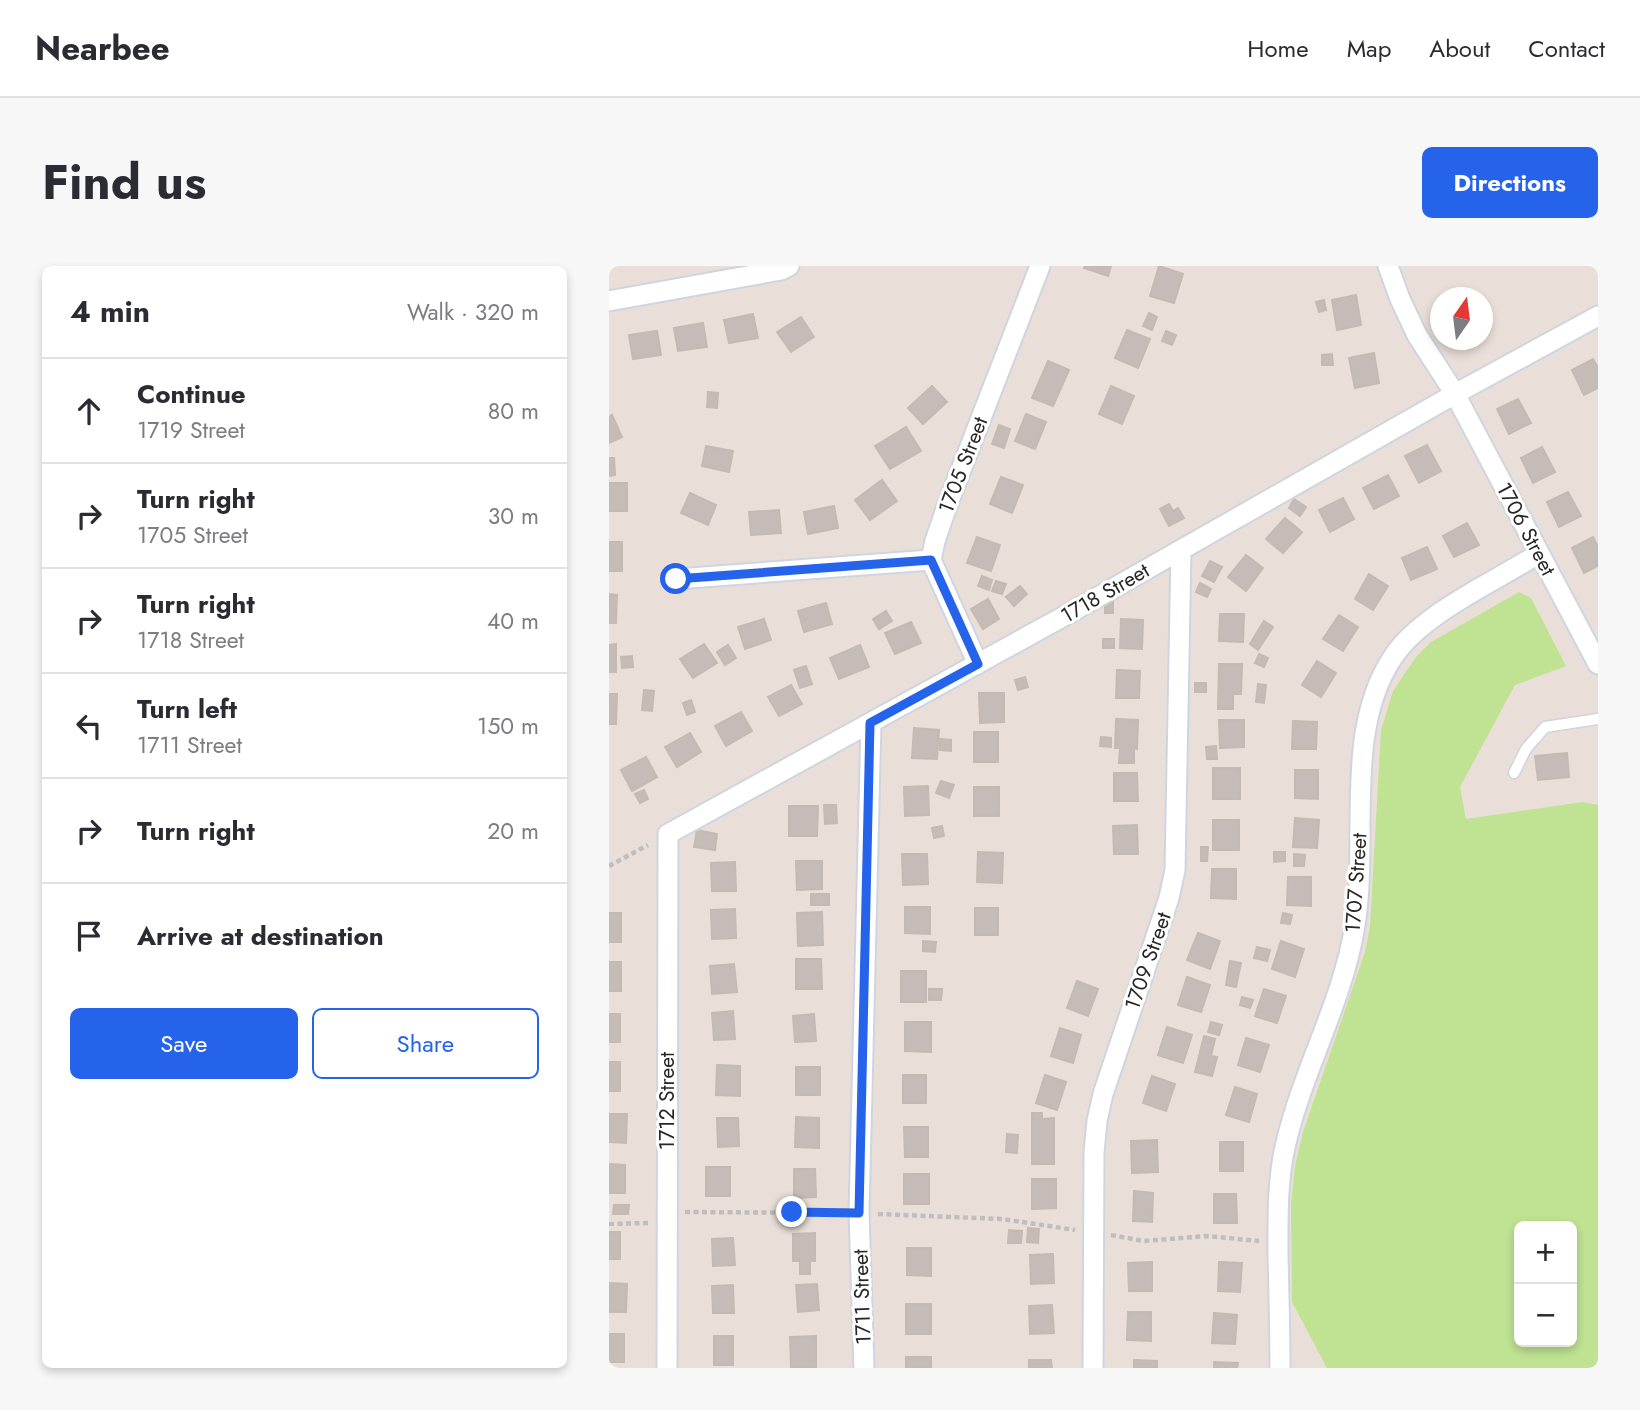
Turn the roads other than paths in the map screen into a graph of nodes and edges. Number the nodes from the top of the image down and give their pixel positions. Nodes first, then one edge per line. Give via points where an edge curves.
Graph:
1 (789, 266) edge
2 (1040, 266) edge
3 (1388, 266) edge
4 (609, 301) edge
5 (1598, 316) edge
6 (1455, 394) junction
7 (1181, 550) junction
8 (1538, 554) junction
9 (931, 560) junction
10 (676, 579) dead end
11 (978, 664) junction
12 (1598, 664) edge
13 (1598, 719) edge
14 (870, 723) junction
15 (1514, 773) dead end
16 (668, 834) joint
17 (667, 1368) edge
18 (864, 1368) edge
19 (1093, 1368) edge
20 (1280, 1368) edge

1 - 4 street
2 - 9 street, 1705 Street via 947,506
3 - 6 street via 1417,335
5 - 6 street, 1718 Street
6 - 7 street, 1718 Street
6 - 8 street, 1706 Street
7 - 11 street, 1718 Street
7 - 19 street, 1709 Street via 1175,870 1097,1121
8 - 12 street, 1706 Street
8 - 20 street, 1707 Street via 1410,634 1378,683 1365,726 1355,924 1347,963 1294,1113 1277,1191
9 - 10 street
9 - 11 street
11 - 14 street, 1718 Street
13 - 15 lane via 1545,727
14 - 16 street, 1718 Street
14 - 18 street, 1711 Street via 859,1213
16 - 17 street, 1712 Street

